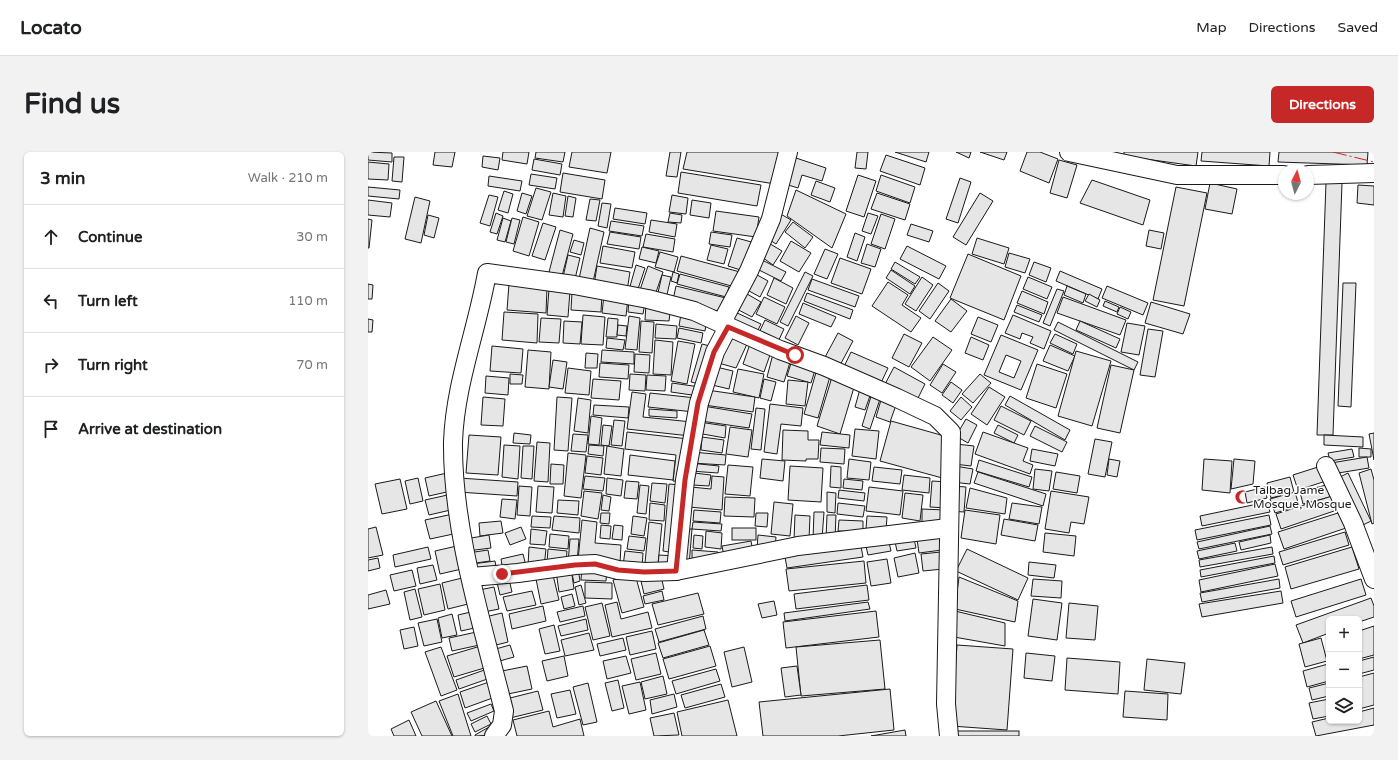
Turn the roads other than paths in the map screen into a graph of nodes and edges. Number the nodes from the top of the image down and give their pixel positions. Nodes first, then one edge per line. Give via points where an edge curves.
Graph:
1 (788, 152) edge
2 (1069, 152) edge
3 (1374, 173) edge
4 (1278, 175) edge
5 (1314, 175) edge
6 (725, 325) junction
7 (1326, 466) dead end
8 (948, 528) junction
9 (676, 571) junction
10 (471, 576) junction
11 (1374, 579) edge
12 (494, 736) edge
13 (949, 736) edge

1 - 6 street via 771,219
2 - 4 street via 1177,174
3 - 5 street
6 - 8 street via 935,416 951,432
6 - 9 street via 698,403 685,480
6 - 10 street via 694,311 648,299 574,285 487,273 480,311 461,375 453,441 456,502
7 - 11 street via 1353,523
8 - 9 street via 798,546
8 - 13 street via 946,704
9 - 10 street via 625,571 588,565
10 - 12 street via 504,711 502,725

